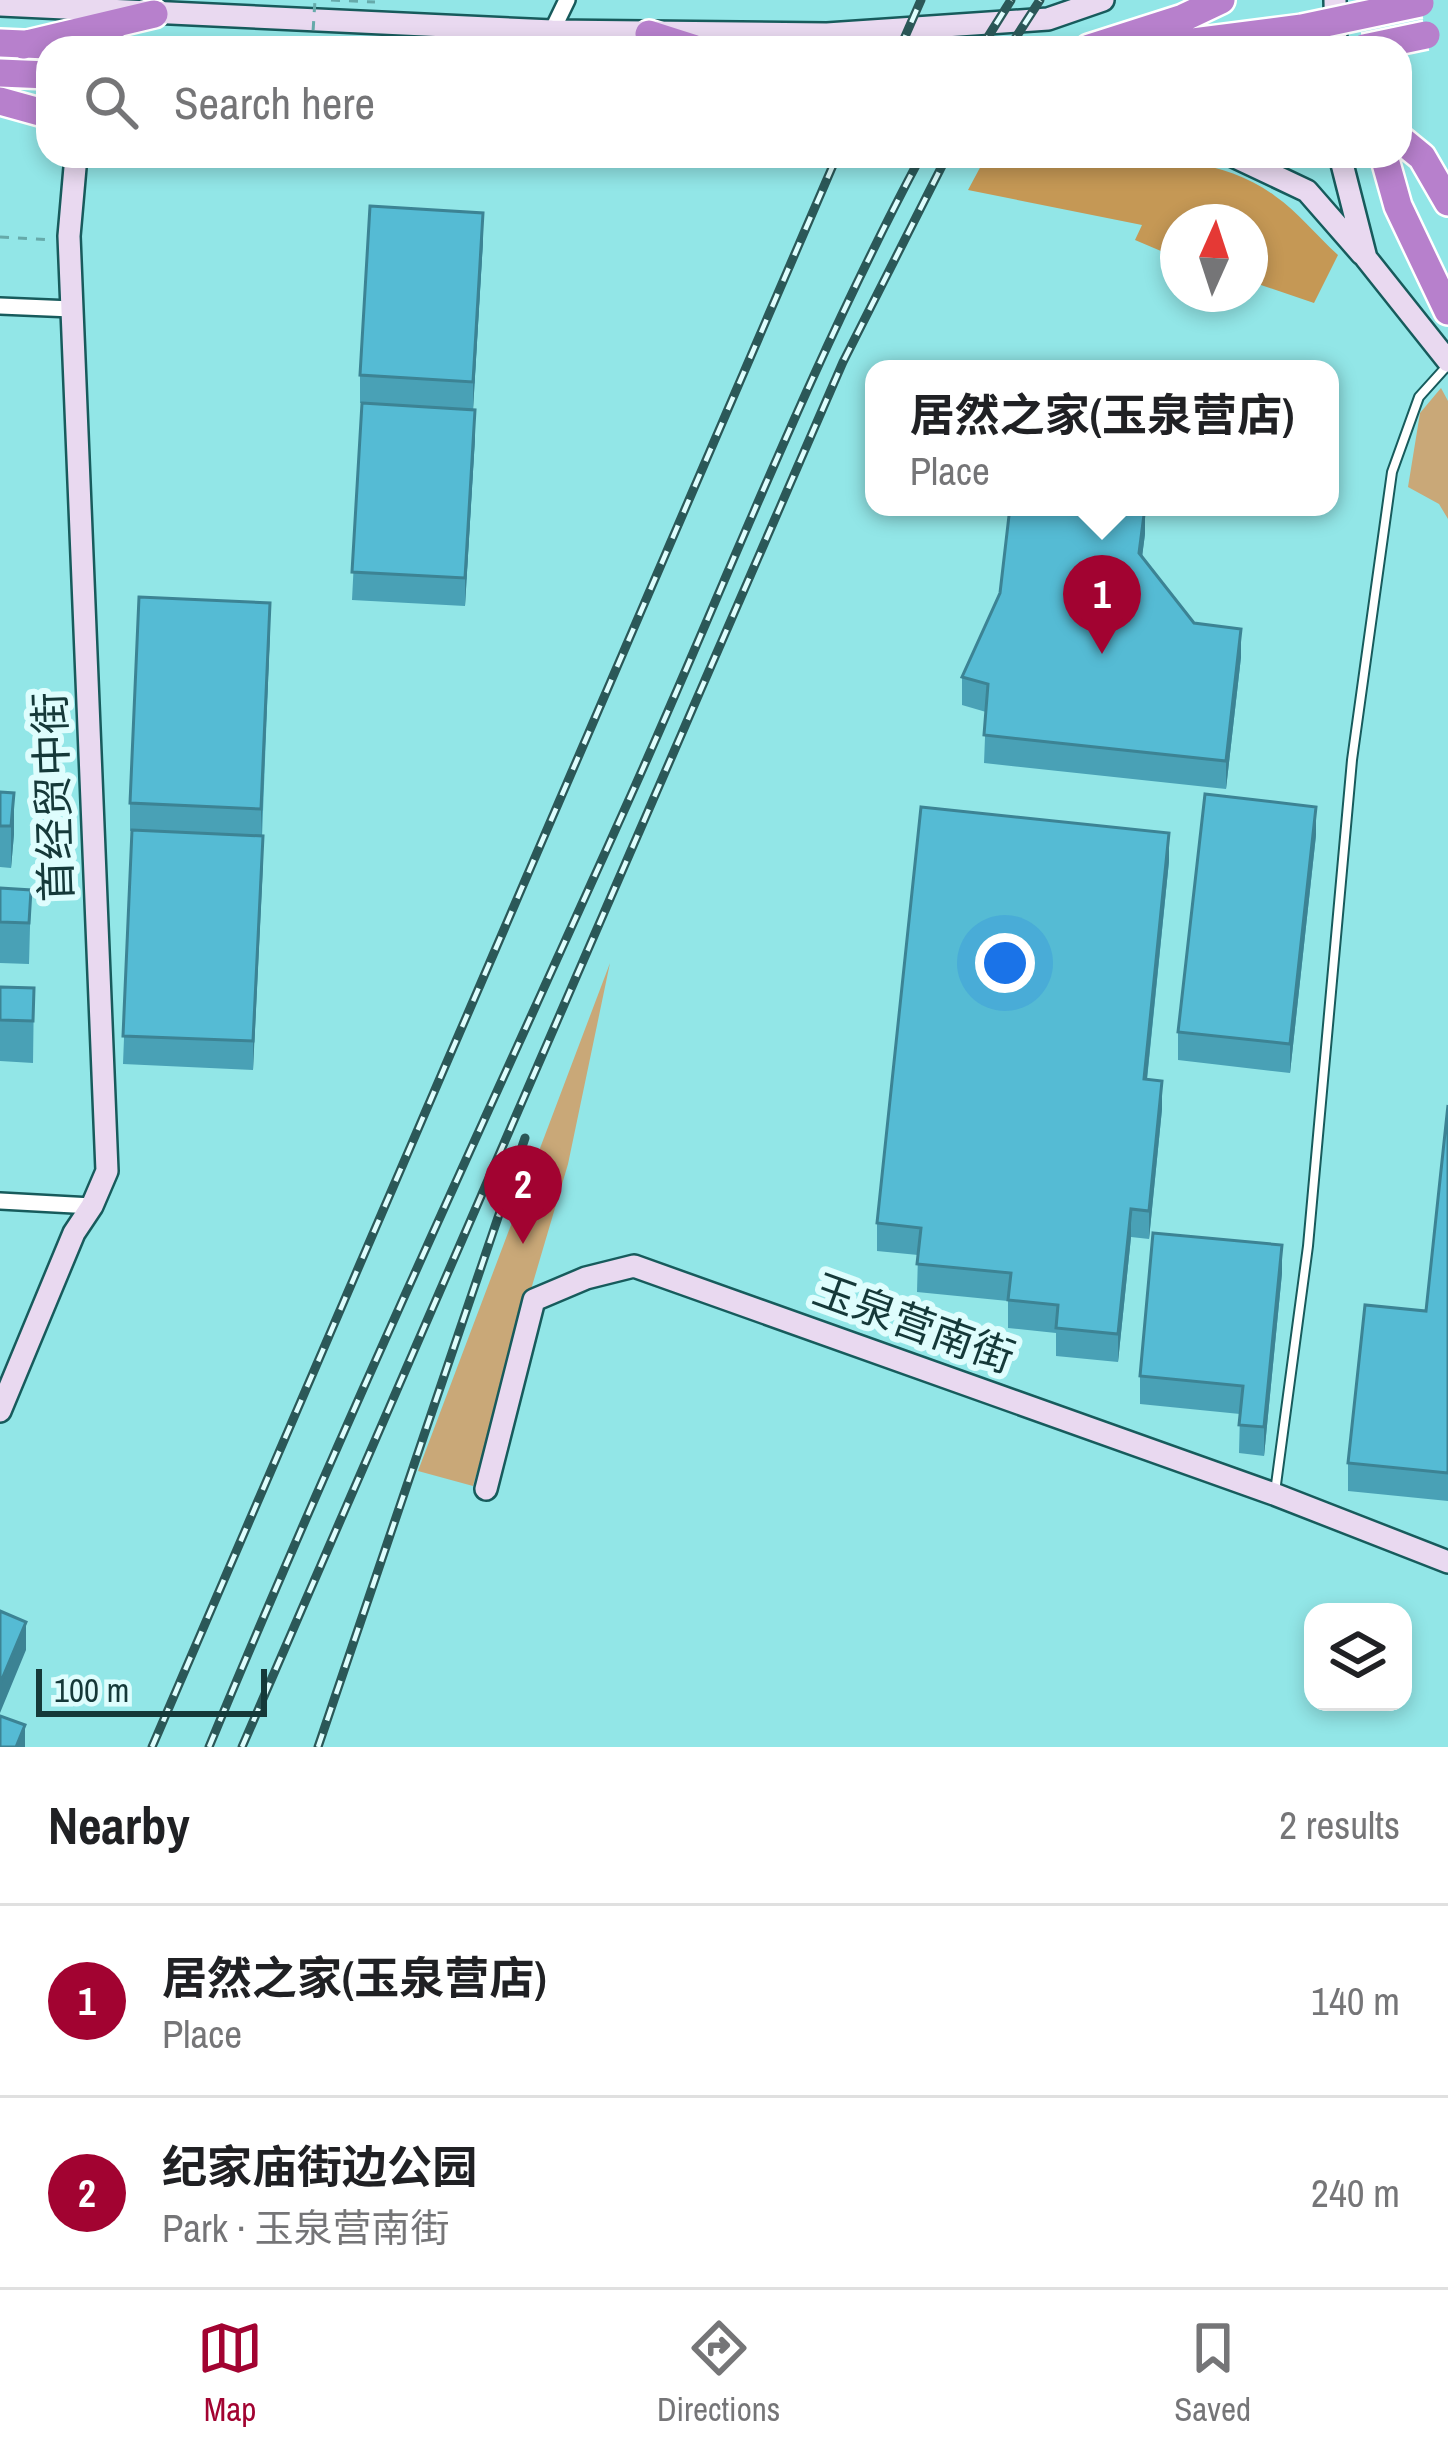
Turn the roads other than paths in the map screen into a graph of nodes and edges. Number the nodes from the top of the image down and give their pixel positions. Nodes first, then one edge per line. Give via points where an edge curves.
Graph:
1 (567, 0) edge
2 (1103, 0) edge
3 (1221, 0) edge
4 (1335, 0) edge
5 (1384, 0) edge
6 (1428, 2) edge
7 (0, 5) edge
8 (242, 9) edge
9 (154, 14) junction
10 (552, 32) junction
11 (649, 34) junction
12 (49, 36) edge
13 (655, 36) edge
14 (1127, 36) edge
15 (1240, 36) edge
16 (1336, 36) edge
17 (1378, 36) edge
18 (0, 73) edge
19 (36, 74) edge
20 (0, 101) edge
21 (0, 111) edge
22 (36, 111) edge
23 (36, 113) edge
24 (1412, 149) edge
25 (75, 168) edge
26 (1258, 168) edge
27 (1343, 168) edge
28 (1387, 168) edge
29 (1448, 202) edge
30 (1366, 259) junction
31 (0, 305) edge
32 (72, 309) junction
33 (1448, 311) edge
34 (1448, 363) edge
35 (0, 1202) edge
36 (92, 1206) junction
37 (0, 1411) edge
38 (486, 1489) dead end
39 (1274, 1494) junction
40 (1448, 1562) edge

1 - 10 street
2 - 11 street via 1048,19 827,34
3 - 14 highway
4 - 16 street
5 - 17 highway
6 - 15 highway, bridge
7 - 9 street
8 - 9 street
8 - 10 street
9 - 12 highway
10 - 11 street
11 - 13 highway
18 - 19 highway
20 - 22 highway
21 - 23 street
24 - 29 highway
25 - 32 street, 首经贸中街
26 - 30 street via 1306,191
27 - 30 street
28 - 33 highway
30 - 34 street
31 - 32 street
32 - 36 street, 首经贸中街 via 107,1171
34 - 39 lane via 1419,397 1392,472 1352,760 1308,1246
35 - 36 street
36 - 37 street, 首经贸中街
38 - 39 street, 玉泉营南街 via 534,1300 634,1266
39 - 40 street, 玉泉营南街

